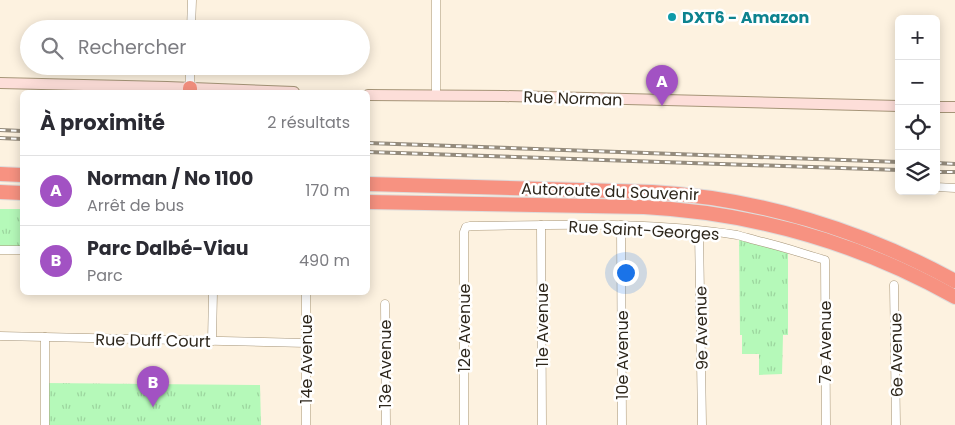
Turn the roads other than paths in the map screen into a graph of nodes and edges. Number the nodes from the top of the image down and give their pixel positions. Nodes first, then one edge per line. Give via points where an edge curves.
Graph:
1 (192, 0) edge
2 (436, 0) edge
3 (191, 20) edge
4 (190, 75) edge
5 (0, 83) edge
6 (190, 90) edge
7 (370, 95) edge
8 (436, 96) junction
9 (895, 106) edge
10 (940, 107) edge
11 (955, 107) edge
12 (0, 174) edge
13 (20, 175) edge
14 (370, 180) edge
15 (370, 184) edge
16 (416, 186) junction
17 (940, 187) edge
18 (955, 188) edge
19 (0, 192) edge
20 (20, 193) edge
21 (370, 202) edge
22 (541, 225) junction
23 (621, 225) junction
24 (699, 230) junction
25 (464, 232) joint
26 (0, 250) edge
27 (20, 250) edge
28 (825, 260) joint
29 (955, 280) edge
30 (894, 285) dead end
31 (213, 295) edge
32 (306, 295) edge
33 (955, 297) edge
34 (385, 304) dead end
35 (0, 336) edge
36 (45, 337) junction
37 (212, 341) junction
38 (306, 343) junction
39 (45, 425) edge
40 (306, 425) edge
41 (386, 425) edge
42 (464, 425) edge
43 (542, 425) edge
44 (622, 425) edge
45 (702, 425) edge
46 (826, 425) edge
47 (896, 425) edge

1 - 3 street
2 - 8 street
4 - 6 street
5 - 6 street
7 - 8 street, Rue Norman
8 - 9 street, Rue Norman
10 - 11 street
12 - 13 highway
14 - 16 highway
15 - 16 highway, Autoroute du Souvenir
16 - 29 highway, Autoroute du Souvenir via 666,193 740,203 860,237
17 - 18 street
19 - 20 highway
21 - 33 highway, Autoroute du Souvenir via 644,207 727,216 783,228 856,251
22 - 23 street, Rue Saint-Georges
22 - 25 street, Rue Saint-Georges via 470,226
22 - 43 street, 11e Avenue
23 - 24 street, Rue Saint-Georges
23 - 44 street, 10e Avenue
24 - 28 street, Rue Saint-Georges via 739,236
24 - 45 street, 9e Avenue
25 - 42 street, 12e Avenue
26 - 27 street
28 - 46 street, 7e Avenue
30 - 47 street, 6e Avenue
31 - 37 street
32 - 38 street, 14e Avenue
34 - 41 street, 13e Avenue
35 - 36 street, Rue Duff Court
36 - 37 street, Rue Duff Court
36 - 39 street
37 - 38 street, Rue Duff Court
38 - 40 street, 14e Avenue

